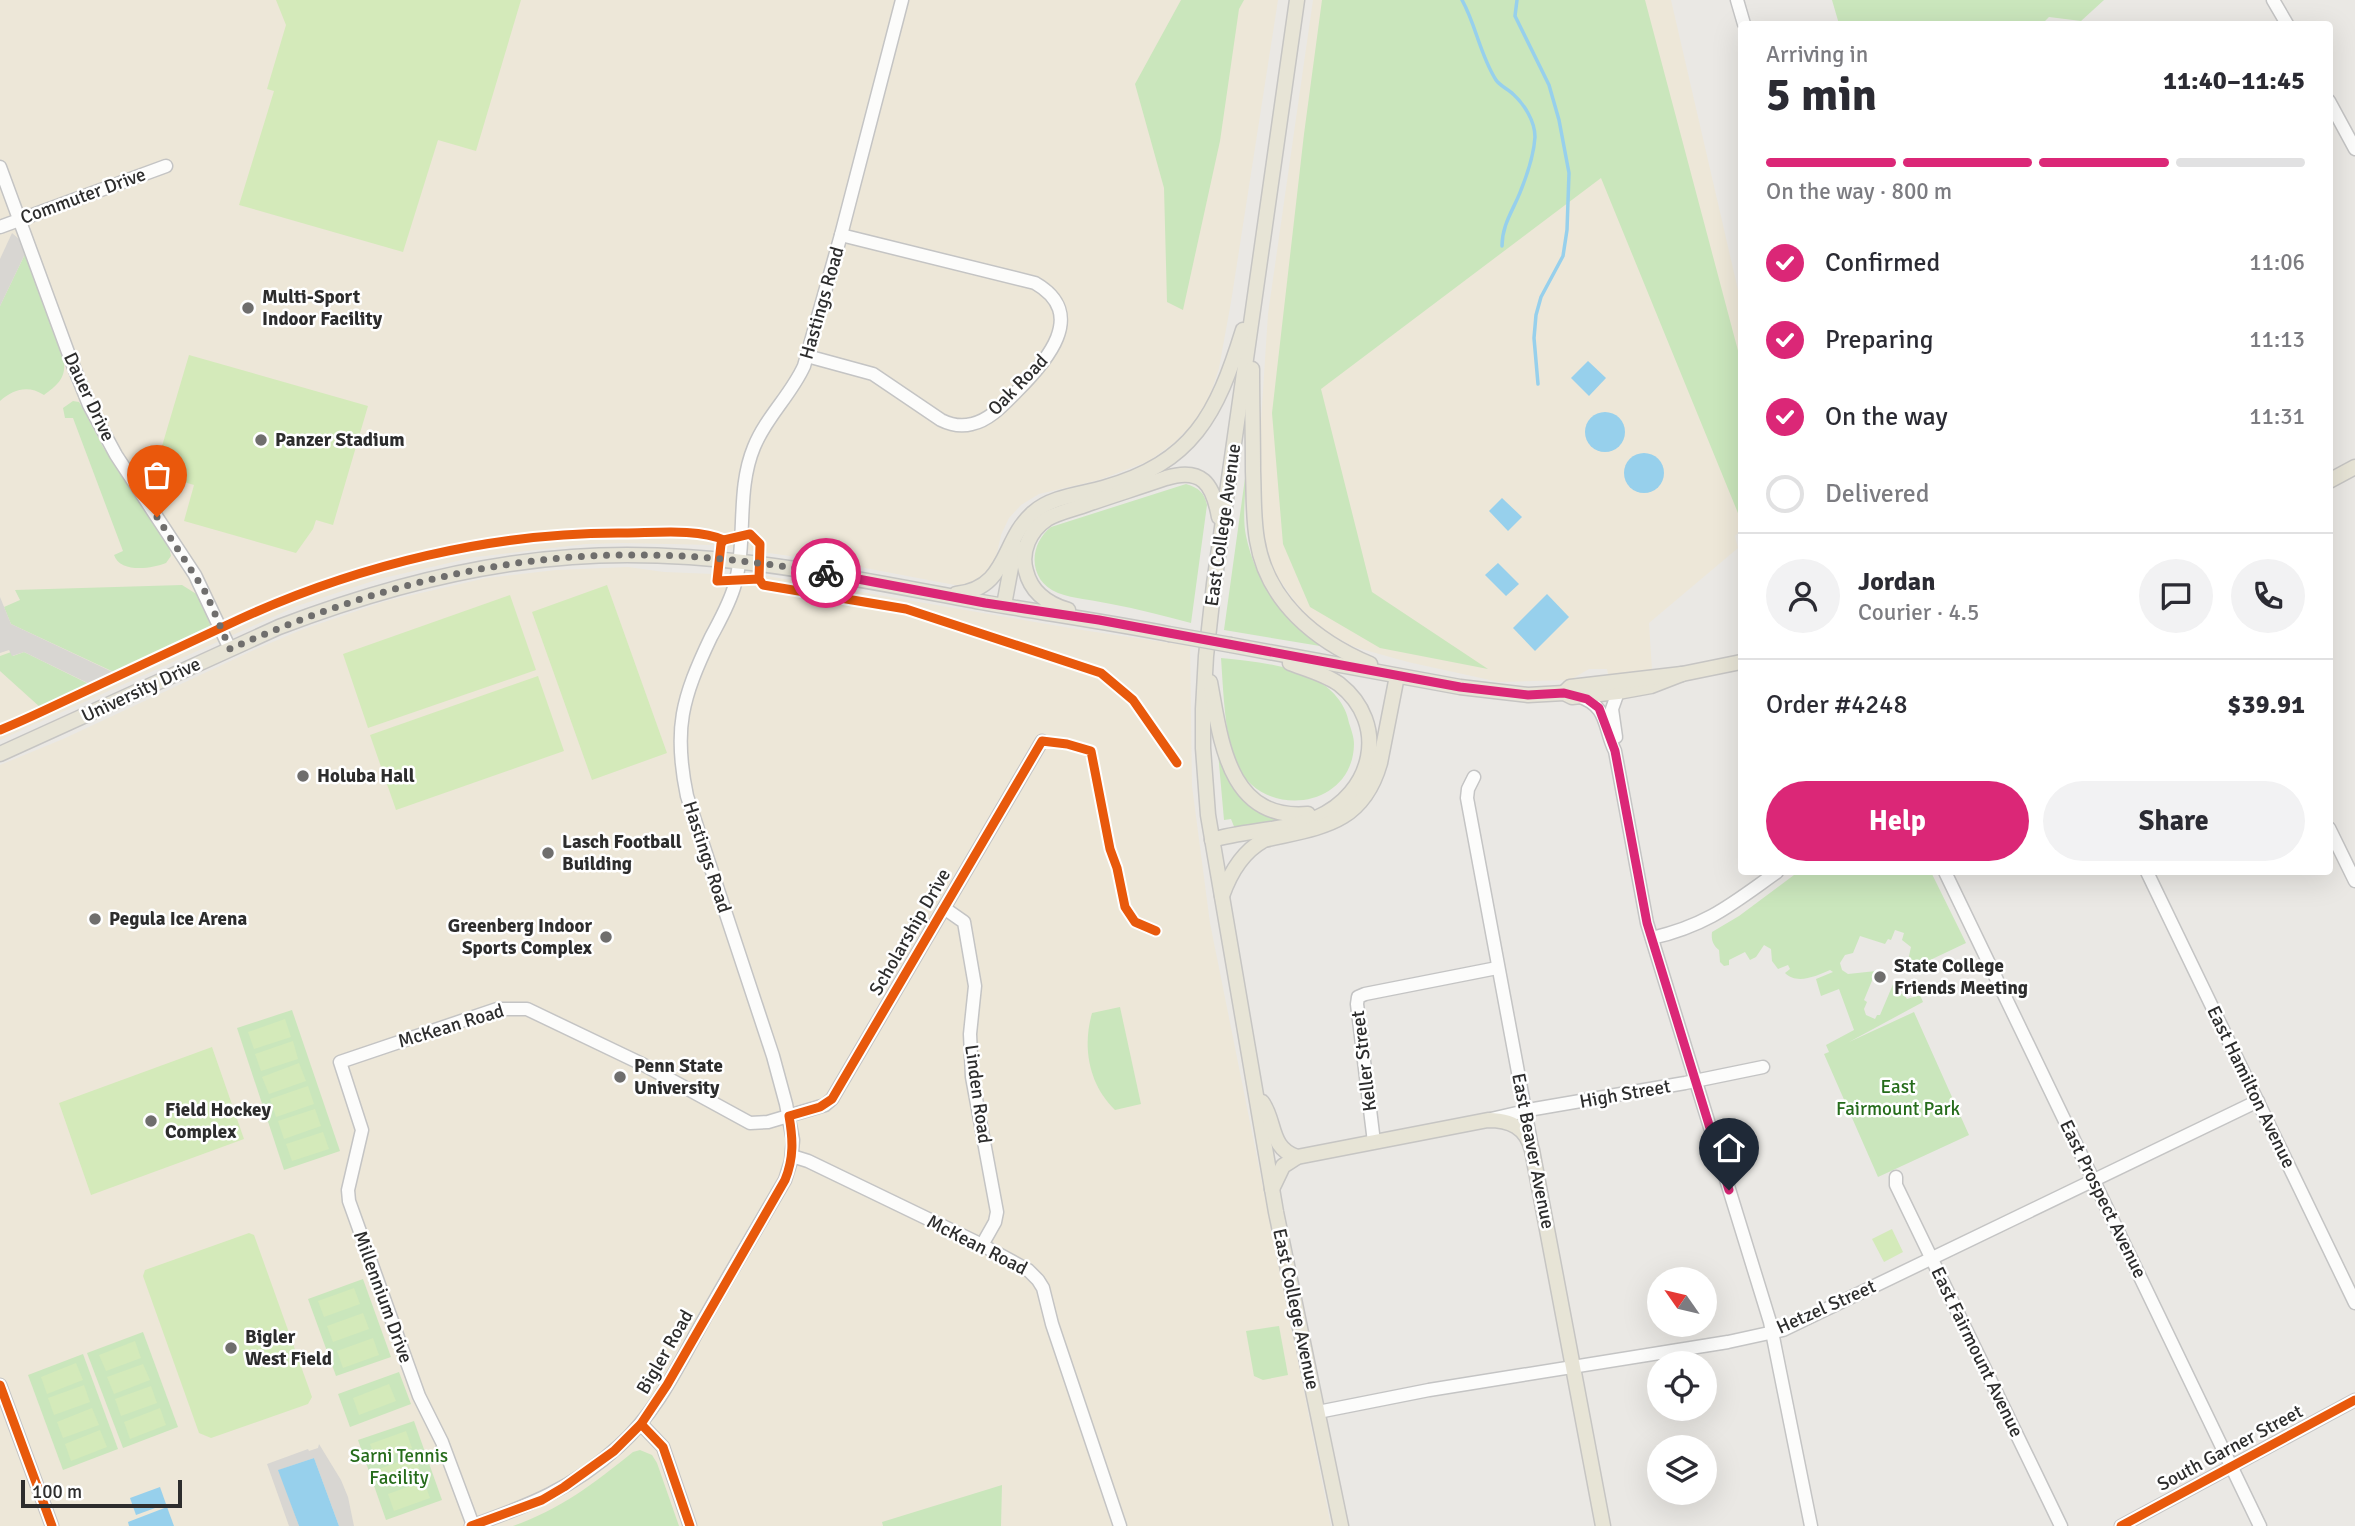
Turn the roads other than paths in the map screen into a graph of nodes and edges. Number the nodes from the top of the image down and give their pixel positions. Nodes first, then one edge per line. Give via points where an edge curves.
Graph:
1 (902, 0) edge
2 (1297, 0) edge
3 (1737, 0) edge
4 (2273, 0) edge
5 (1743, 21) edge
6 (2285, 21) edge
7 (2333, 111) edge
8 (2355, 149) edge
9 (166, 166) dead end
10 (0, 167) edge
11 (19, 219) junction
12 (0, 227) edge
13 (841, 235) junction
14 (1255, 292) junction
15 (1251, 322) junction
16 (807, 356) junction
17 (2355, 467) edge
18 (2333, 479) edge
19 (1222, 531) junction
20 (1015, 538) junction
21 (739, 561) junction
22 (946, 596) junction
23 (1004, 605) junction
24 (1099, 620) junction
25 (1237, 646) junction
26 (230, 649) junction
27 (1206, 656) junction
28 (1738, 663) edge
29 (1682, 674) junction
30 (1397, 676) junction
31 (1618, 692) junction
32 (1570, 694) junction
33 (1042, 741) dead end
34 (1615, 751) junction
35 (0, 754) edge
36 (1474, 777) dead end
37 (1330, 810) junction
38 (2333, 836) edge
39 (1212, 839) junction
40 (1773, 875) edge
41 (1946, 875) edge
42 (2148, 875) edge
43 (2355, 881) edge
44 (1221, 897) junction
45 (944, 908) junction
46 (1652, 938) junction
47 (1497, 968) junction
48 (340, 1062) joint
49 (1763, 1067) dead end
50 (1695, 1081) junction
51 (1255, 1092) junction
52 (2258, 1101) junction
53 (1526, 1110) junction
54 (789, 1116) junction
55 (1488, 1120) junction
56 (1374, 1142) junction
57 (1532, 1150) junction
58 (792, 1156) junction
59 (1297, 1157) junction
60 (1896, 1177) dead end
61 (2094, 1180) junction
62 (1272, 1190) junction
63 (982, 1245) junction
64 (1932, 1258) junction
65 (2355, 1303) edge
66 (1772, 1333) junction
67 (1573, 1367) junction
68 (0, 1385) edge
69 (2355, 1400) edge
70 (1318, 1412) junction
71 (641, 1424) junction
72 (2231, 1466) junction
73 (52, 1526) edge
74 (472, 1526) edge
75 (690, 1526) edge
76 (1120, 1526) edge
77 (1341, 1526) edge
78 (1603, 1526) edge
79 (1811, 1526) edge
80 (2062, 1526) edge
81 (2122, 1526) edge
82 (2260, 1526) edge

1 - 13 street, Hastings Road
2 - 14 main road, East College Avenue
3 - 5 street
4 - 6 street
7 - 8 street
9 - 11 street, Commuter Drive
10 - 11 street, Dauer Drive
11 - 12 street, Commuter Drive
11 - 26 street, Dauer Drive via 89,405 116,455 195,575
13 - 16 street, Hastings Road
13 - 16 street, Oak Road via 1035,283 1054,296 1060,308 1059,335 1000,407 974,424 951,425 873,374
14 - 15 main road, East College Avenue
14 - 20 main road via 1224,386 1205,421 1179,452 1142,474 1039,508
15 - 19 main road, East College Avenue
15 - 30 main road via 1254,513 1264,565 1287,607 1320,638
16 - 21 street, Hastings Road via 800,376 752,453
17 - 18 main road
19 - 24 main road via 1211,488 1189,475 1166,478 1047,519 1026,546 1025,569 1030,582 1058,607
19 - 27 main road, East College Avenue
20 - 22 main road via 990,580 974,590
20 - 23 main road via 1016,554
21 - 22 main road, University Drive
21 - 26 main road, University Drive via 642,555 507,564 377,593
21 - 54 street, Hastings Road via 731,596 686,695 680,764
22 - 23 main road, University Drive
23 - 24 main road, University Drive
24 - 25 main road, University Drive, bridge
25 - 30 main road, University Drive
25 - 37 main road via 1328,677 1360,708 1370,738 1366,768 1353,791
26 - 35 main road, University Drive
27 - 37 main road via 1223,743 1239,786 1259,804 1279,812 1301,815
27 - 39 main road, East College Avenue via 1203,748
28 - 29 main road, University Drive
29 - 31 main road, University Drive
29 - 32 main road, University Drive via 1570,687
30 - 32 main road, University Drive via 1504,693
30 - 44 main road via 1380,763 1365,796 1346,815 1325,826 1257,843 1235,867
31 - 32 main road, University Drive
31 - 34 street via 1612,709
32 - 34 street via 1601,710
33 - 45 street, Scholarship Drive
34 - 46 street
36 - 47 street, East Beaver Avenue via 1467,798
37 - 39 main road via 1305,821
38 - 43 street
39 - 44 main road, East College Avenue
40 - 46 street via 1709,919
41 - 61 street, East Prospect Avenue
42 - 52 street, East Hamilton Avenue
44 - 51 main road, East College Avenue
45 - 54 street, Scholarship Drive via 832,1099
45 - 63 street, Linden Road via 964,922 974,978 972,1077 997,1212
46 - 50 street
47 - 53 street, East Beaver Avenue
47 - 56 street, Keller Street via 1358,997
48 - 54 street, McKean Road via 512,1007 527,1009 642,1064 748,1122 760,1124
48 - 74 street, Millennium Drive via 362,1130 349,1201 419,1396 442,1442
49 - 50 street, High Street
50 - 53 street, High Street
50 - 66 street
51 - 59 main road, East College Avenue via 1278,1143
51 - 62 main road, East College Avenue
52 - 61 street, Hetzel Street
52 - 65 street, East Hamilton Avenue
53 - 55 street, High Street
53 - 57 street, East Beaver Avenue
54 - 58 street, Bigler Road
55 - 56 main road, High Street
55 - 57 main road, High Street via 1517,1125
56 - 59 main road, High Street
57 - 67 main road, East Beaver Avenue
58 - 63 street, McKean Road
58 - 71 street, Bigler Road via 785,1180
59 - 62 main road via 1283,1166
60 - 64 street, East Fairmount Avenue
61 - 64 street, Hetzel Street
61 - 72 street, East Prospect Avenue
62 - 70 main road, East College Avenue
63 - 76 street, McKean Road via 1028,1270 1041,1284
64 - 66 street, Hetzel Street
64 - 80 street, East Fairmount Avenue
66 - 67 street, Hetzel Street
66 - 79 street
67 - 70 street, Hetzel Street
67 - 78 main road, East Beaver Avenue
68 - 73 street
69 - 72 street, South Garner Street
70 - 77 main road, East College Avenue
71 - 74 street, Bigler Road via 614,1451 564,1487
71 - 75 street via 663,1447
72 - 81 street, South Garner Street
72 - 82 street, East Prospect Avenue

